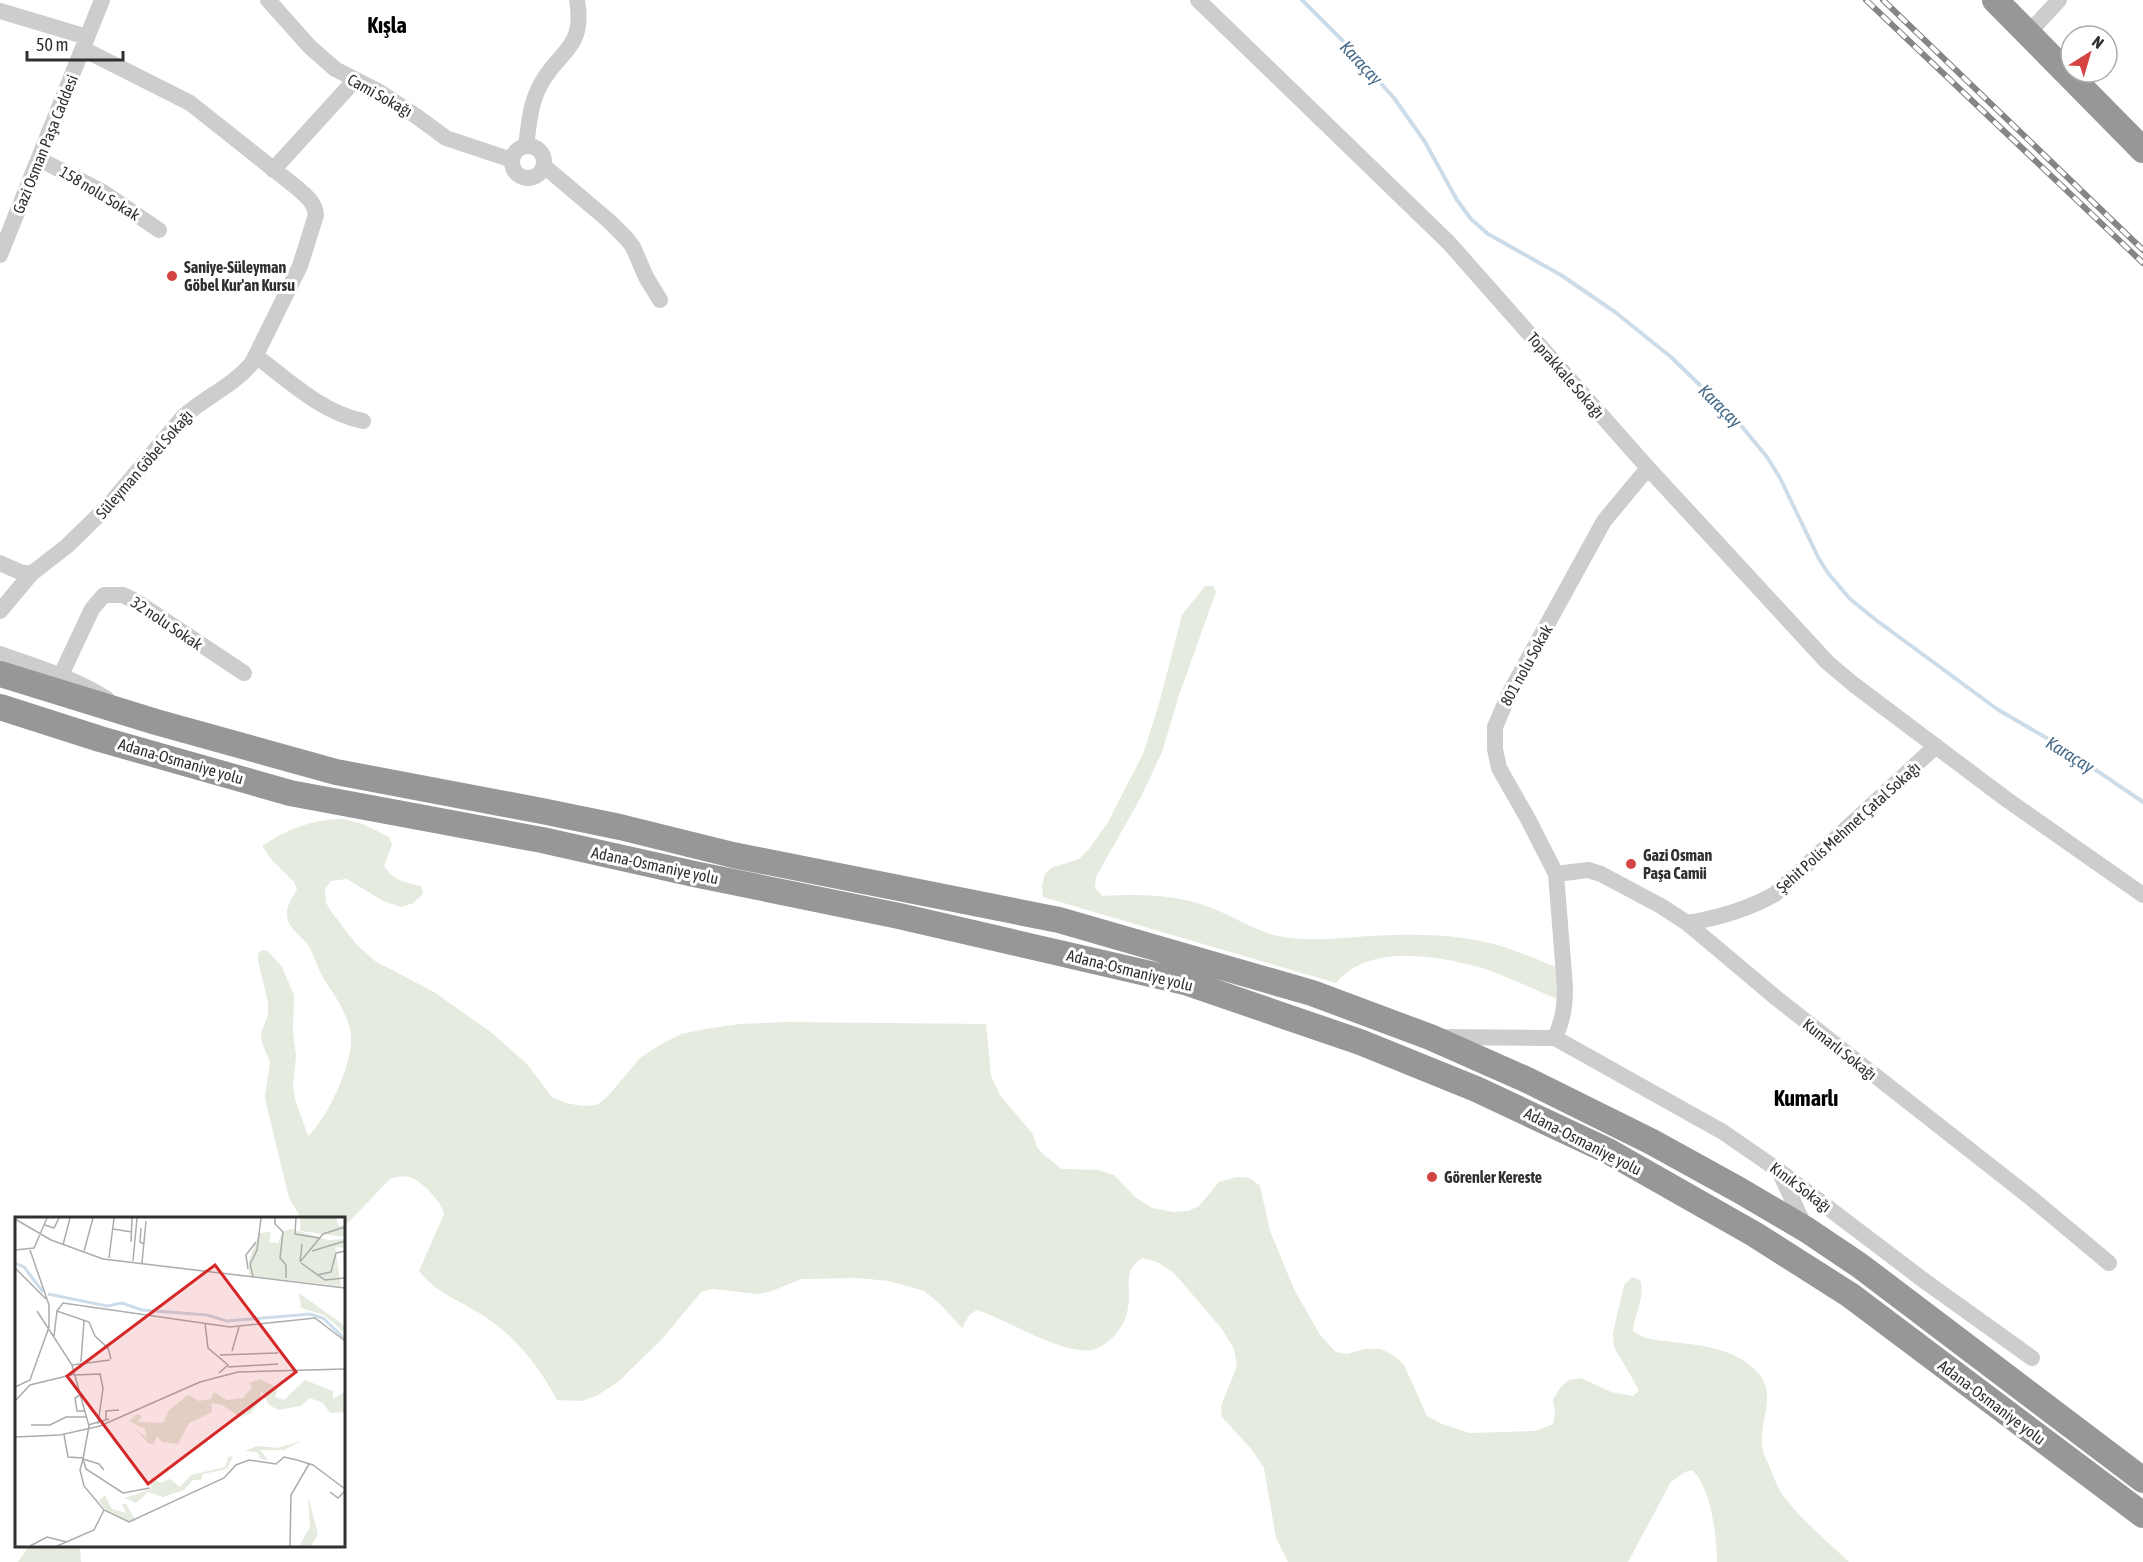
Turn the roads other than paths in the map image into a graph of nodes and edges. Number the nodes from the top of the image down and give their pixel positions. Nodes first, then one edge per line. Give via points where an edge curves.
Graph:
1 (102, 0) edge
2 (268, 0) edge
3 (577, 0) edge
4 (1198, 0) edge
5 (1995, 0) edge
6 (2007, 0) edge
7 (2059, 0) edge
8 (0, 11) edge
9 (2034, 27) junction
10 (85, 43) junction
11 (2059, 53) edge
12 (355, 80) junction
13 (2090, 84) edge
14 (2143, 137) edge
15 (526, 146) junction
16 (2143, 150) edge
17 (39, 159) junction
18 (512, 160) junction
19 (544, 166) junction
20 (273, 170) junction
21 (159, 230) dead end
22 (0, 255) edge
23 (660, 300) dead end
24 (256, 356) junction
25 (363, 421) dead end
26 (1648, 468) junction
27 (0, 562) edge
28 (31, 574) junction
29 (0, 611) edge
30 (0, 654) edge
31 (244, 673) dead end
32 (0, 674) edge
33 (61, 675) junction
34 (0, 707) edge
35 (133, 715) junction
36 (1936, 746) junction
37 (1556, 874) junction
38 (2143, 895) edge
39 (1687, 923) junction
40 (1430, 1038) junction
41 (1555, 1038) junction
42 (1778, 1170) junction
43 (1807, 1230) junction
44 (2109, 1263) dead end
45 (2032, 1358) dead end
46 (2143, 1480) edge
47 (2143, 1515) edge

1 - 10 street, Gazi Osman Paşa Caddesi
2 - 12 street, Cami Sokağı via 324,61
3 - 15 street via 579,16 574,40 538,90
4 - 26 street, Toprakkale Sokağı via 1449,243
5 - 16 highway
6 - 9 highway
7 - 9 street
8 - 10 street, Süleyman Göbel Sokağı
9 - 11 highway
10 - 17 street, Gazi Osman Paşa Caddesi
10 - 20 street, Süleyman Göbel Sokağı via 190,103
12 - 18 street, Cami Sokağı via 378,91 446,138
12 - 20 street
13 - 14 highway
15 - 18 street via 517,150
15 - 19 street via 540,152
17 - 21 street, 158 nolu Sokak via 97,188
17 - 22 street, Gazi Osman Paşa Caddesi
18 - 19 street via 514,170 522,177 538,174
19 - 23 street via 627,238
20 - 24 street, Süleyman Göbel Sokağı via 310,200 316,215 300,266
24 - 25 street via 322,406
24 - 28 street, Süleyman Göbel Sokağı via 243,374 183,417 95,520
26 - 36 street, Toprakkale Sokağı via 1827,662
26 - 37 street, 801 nolu Sokak via 1614,507 1594,538 1510,692 1496,727 1499,768
27 - 28 street
28 - 29 street, Süleyman Göbel Sokağı
30 - 33 street
31 - 33 street, 32 nolu Sokak via 119,594 104,596 92,609
32 - 35 highway, Adana-Osmaniye yolu
33 - 35 street
34 - 47 highway, Adana-Osmaniye yolu via 290,792 899,915 1185,982 1360,1042 1476,1089 1608,1151 1754,1234 1850,1295
35 - 40 highway, Adana-Osmaniye yolu via 336,772 543,811 733,855 1059,920 1312,993
36 - 38 street, Toprakkale Sokağı
36 - 39 street, Şehit Polis Mehmet Çatal Sokağı via 1775,894 1733,913
37 - 39 street, Kumarlı Sokağı via 1588,870 1601,874
37 - 41 street via 1565,1005
39 - 44 street, Kumarlı Sokağı
40 - 41 street, Kınık Sokağı
40 - 43 highway, Adana-Osmaniye yolu via 1525,1079 1652,1142
41 - 42 street, Kınık Sokağı via 1700,1117
42 - 43 street
42 - 45 street, Kınık Sokağı
43 - 46 highway, Adana-Osmaniye yolu

